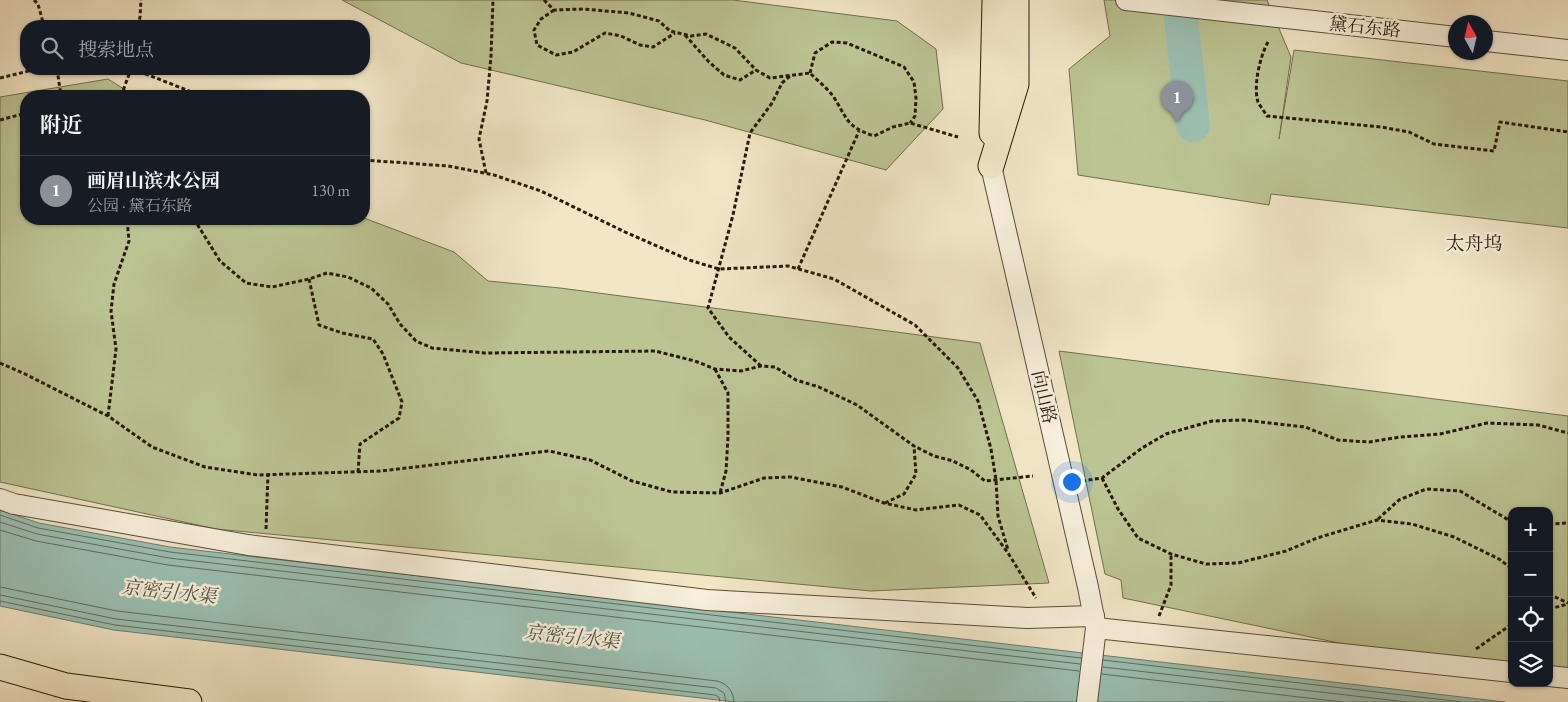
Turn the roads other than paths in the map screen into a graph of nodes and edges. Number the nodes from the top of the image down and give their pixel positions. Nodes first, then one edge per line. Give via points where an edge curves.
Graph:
1 (995, 0) edge
2 (1016, 0) edge
3 (1126, 0) edge
4 (1448, 36) edge
5 (1493, 42) edge
6 (1568, 50) edge
7 (991, 166) junction
8 (0, 498) edge
9 (1095, 622) junction
10 (0, 667) edge
11 (1508, 672) edge
12 (1553, 676) edge
13 (1568, 678) edge
14 (189, 702) edge
15 (1086, 702) edge

1 - 7 main road, 向山路
2 - 7 main road, 向山路 via 1016,84
3 - 4 street, 黛石东路
5 - 6 street
7 - 9 street, 向山路
8 - 9 street via 14,504 265,547 707,600
9 - 11 street via 1140,632
9 - 15 street
10 - 14 main road via 66,686
12 - 13 street

